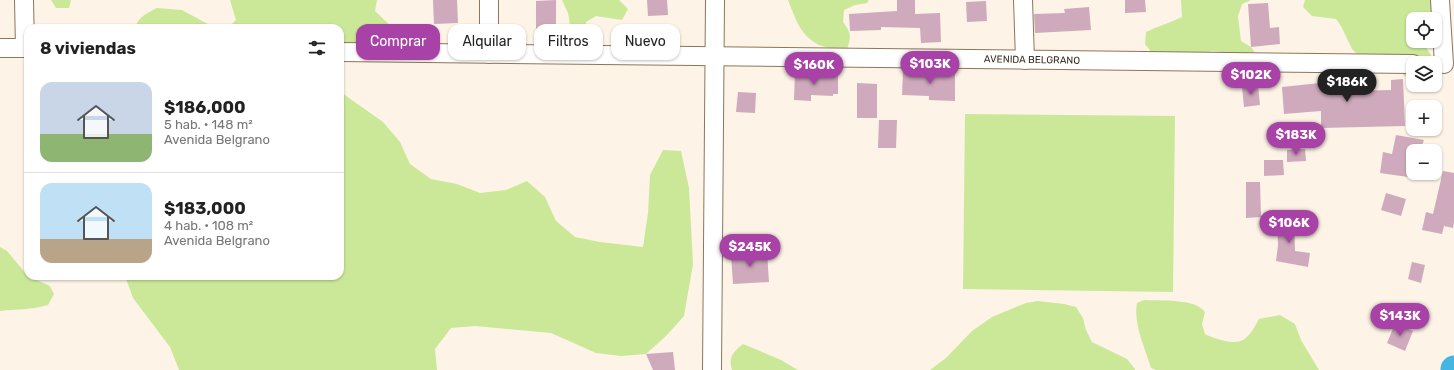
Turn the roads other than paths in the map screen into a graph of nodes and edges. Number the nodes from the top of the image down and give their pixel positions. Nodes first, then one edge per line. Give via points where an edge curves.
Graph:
1 (24, 0) edge
2 (489, 0) edge
3 (715, 0) edge
4 (1023, 0) edge
5 (1440, 0) edge
6 (25, 24) edge
7 (489, 24) edge
8 (0, 48) edge
9 (24, 48) edge
10 (344, 52) edge
11 (448, 53) edge
12 (526, 54) edge
13 (715, 56) junction
14 (1025, 60) junction
15 (1406, 64) edge
16 (1444, 64) edge
17 (712, 370) edge

1 - 6 street
2 - 7 street
3 - 13 street
4 - 14 street
5 - 16 street
8 - 9 street
10 - 11 street, AVENIDA BELGRANO
12 - 13 street, AVENIDA BELGRANO
13 - 14 street, AVENIDA BELGRANO
13 - 17 street
14 - 15 street, AVENIDA BELGRANO

